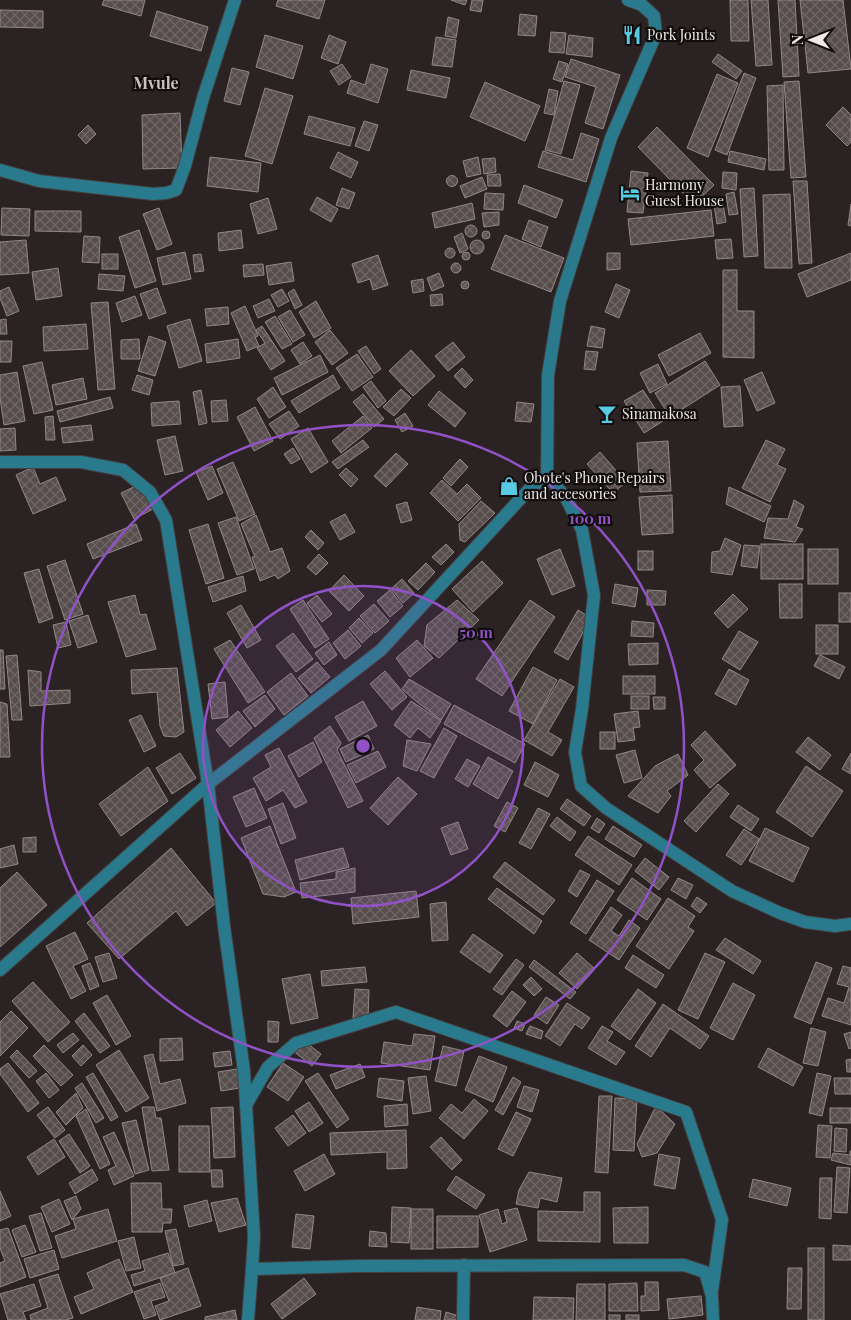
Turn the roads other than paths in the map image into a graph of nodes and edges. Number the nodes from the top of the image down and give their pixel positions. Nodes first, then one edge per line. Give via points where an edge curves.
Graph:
1 (235, 0) edge
2 (628, 0) edge
3 (0, 170) edge
4 (0, 462) edge
5 (547, 480) junction
6 (208, 784) junction
7 (851, 924) edge
8 (0, 970) edge
9 (246, 1105) junction
10 (464, 1265) junction
11 (252, 1269) junction
12 (712, 1296) junction
13 (248, 1320) edge
14 (462, 1320) edge
15 (713, 1320) edge

1 - 3 street via 176,190 153,194 39,180
2 - 5 street via 642,5 654,16 656,34 612,138 560,301 548,375
4 - 6 street via 81,462 123,470 150,492 166,520
5 - 6 street via 534,484 381,650
5 - 7 street via 553,482 566,498 582,530 594,595 575,752 581,786 606,808 732,891 805,922 835,926
6 - 8 street
6 - 9 street
9 - 11 street via 254,1237
9 - 12 street via 268,1067 296,1043 396,1012 686,1112 722,1220
10 - 11 street
10 - 12 street via 684,1265 705,1272
10 - 14 street
11 - 13 street
12 - 15 street

